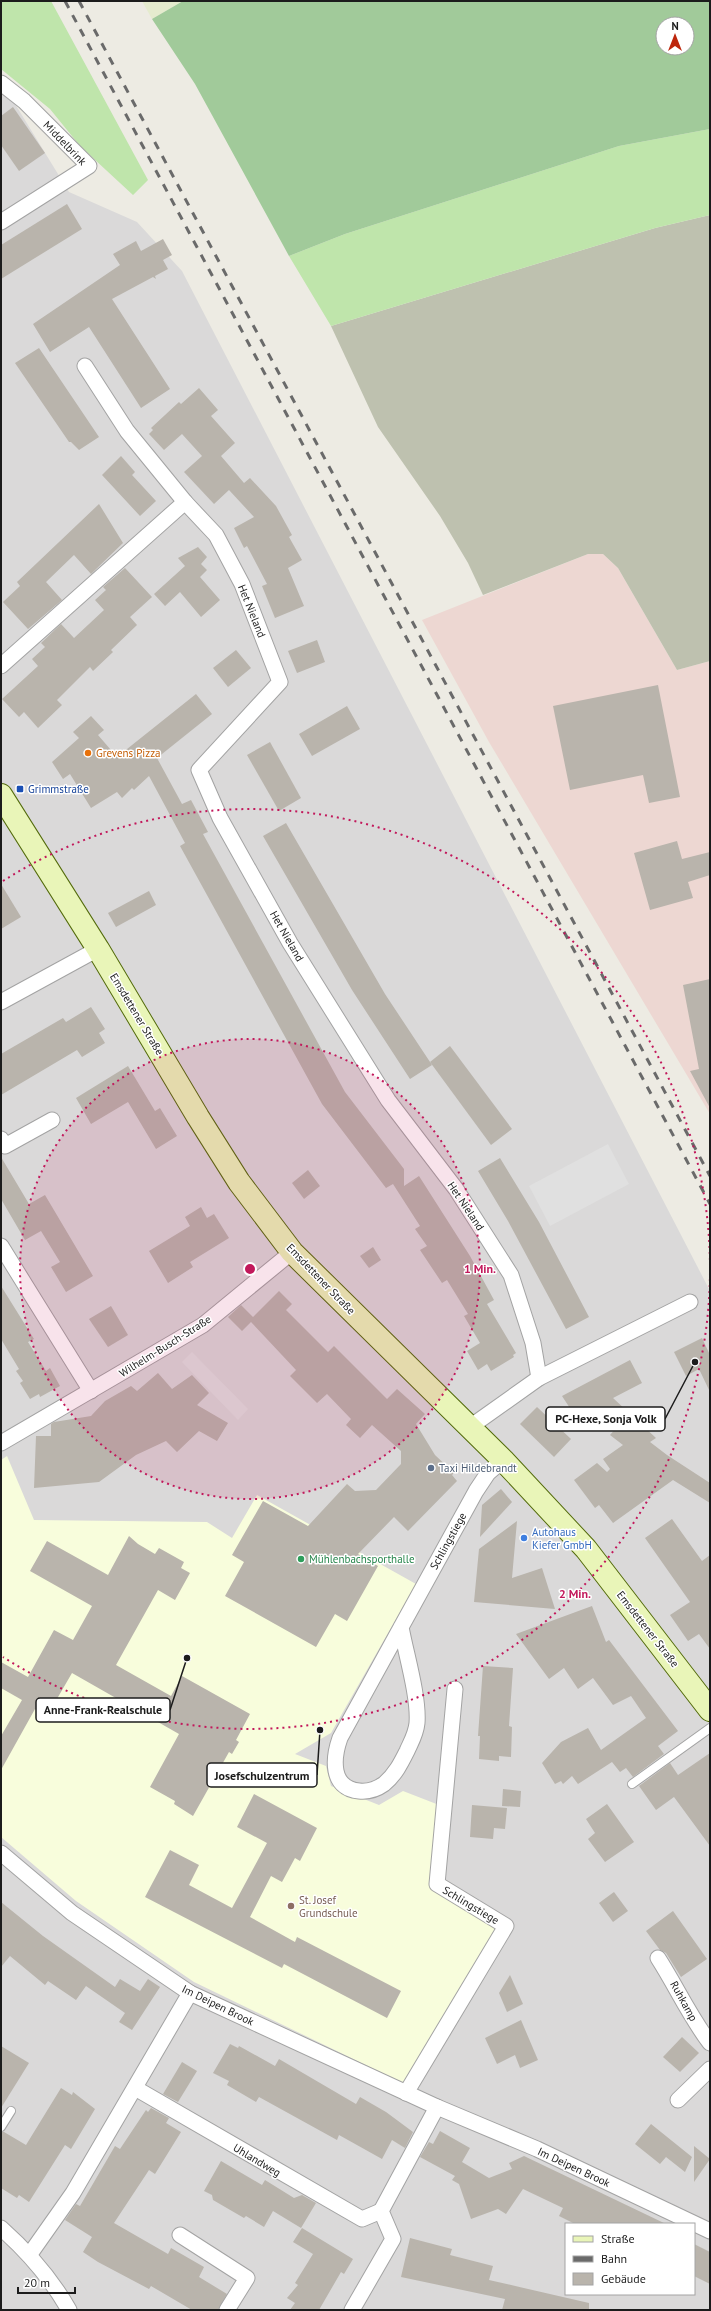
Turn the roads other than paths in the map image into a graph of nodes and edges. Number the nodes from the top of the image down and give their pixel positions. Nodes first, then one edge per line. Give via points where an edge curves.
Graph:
1 (1, 83) edge
2 (1, 222) edge
3 (85, 366) dead end
4 (185, 502) junction
5 (1, 666) edge
6 (1, 795) edge
7 (98, 949) junction
8 (1, 1002) edge
9 (52, 1120) dead end
10 (1, 1139) edge
11 (1, 1246) edge
12 (292, 1252) junction
13 (690, 1302) dead end
14 (539, 1378) junction
15 (91, 1392) junction
16 (470, 1427) junction
17 (1, 1443) edge
18 (503, 1460) junction
19 (402, 1627) junction
20 (455, 1689) dead end
21 (710, 1710) edge
22 (710, 1728) edge
23 (632, 1784) dead end
24 (1, 1853) edge
25 (658, 1958) dead end
26 (190, 1993) junction
27 (710, 2043) edge
28 (710, 2069) edge
29 (135, 2088) junction
30 (406, 2092) junction
31 (678, 2100) dead end
32 (437, 2107) junction
33 (11, 2111) dead end
34 (1, 2127) edge
35 (381, 2211) junction
36 (693, 2223) edge
37 (695, 2224) edge
38 (1, 2228) edge
39 (710, 2231) edge
40 (180, 2235) dead end
41 (30, 2254) junction
42 (69, 2310) edge
43 (227, 2310) edge
44 (352, 2310) edge

1 - 2 street, Middelbrink via 24,101 89,166
3 - 4 street, Het Nieland via 127,431
4 - 5 street
4 - 14 street, Het Nieland via 216,535 242,584 280,682 199,770 220,818 290,943 388,1100 456,1189 511,1275 533,1343
6 - 7 street, Emsdettener Straße
7 - 8 street
7 - 12 street, Emsdettener Straße via 231,1169
9 - 10 street via 5,1146
11 - 15 street
12 - 15 street, Wilhelm-Busch-Straße via 202,1325
12 - 16 street, Emsdettener Straße
13 - 14 street
14 - 16 street
15 - 17 street, Wilhelm-Busch-Straße
16 - 18 street, Emsdettener Straße
18 - 19 street, Schlingstiege via 488,1473 476,1491
18 - 21 street, Emsdettener Straße via 586,1549
19 - 19 street, Schlingstiege via 416,1703 415,1735 398,1769 384,1784 365,1792 353,1790 344,1786 338,1779 334,1761 336,1749
20 - 30 street, Schlingstiege via 437,1884 506,1926
22 - 23 lane
24 - 26 street, Im Deipen Brook via 72,1913
25 - 27 street, Ruhkamp via 699,2029
26 - 29 street
26 - 30 street, Im Deipen Brook
28 - 31 street
29 - 35 street, Uhlandweg via 362,2220
29 - 41 street via 73,2193
30 - 32 street, Im Deipen Brook
32 - 35 street
32 - 36 street, Im Deipen Brook via 537,2149
33 - 34 lane
35 - 44 street via 393,2239
37 - 39 street, Im Deipen Brook
38 - 41 street
40 - 43 street via 248,2278
41 - 42 street

